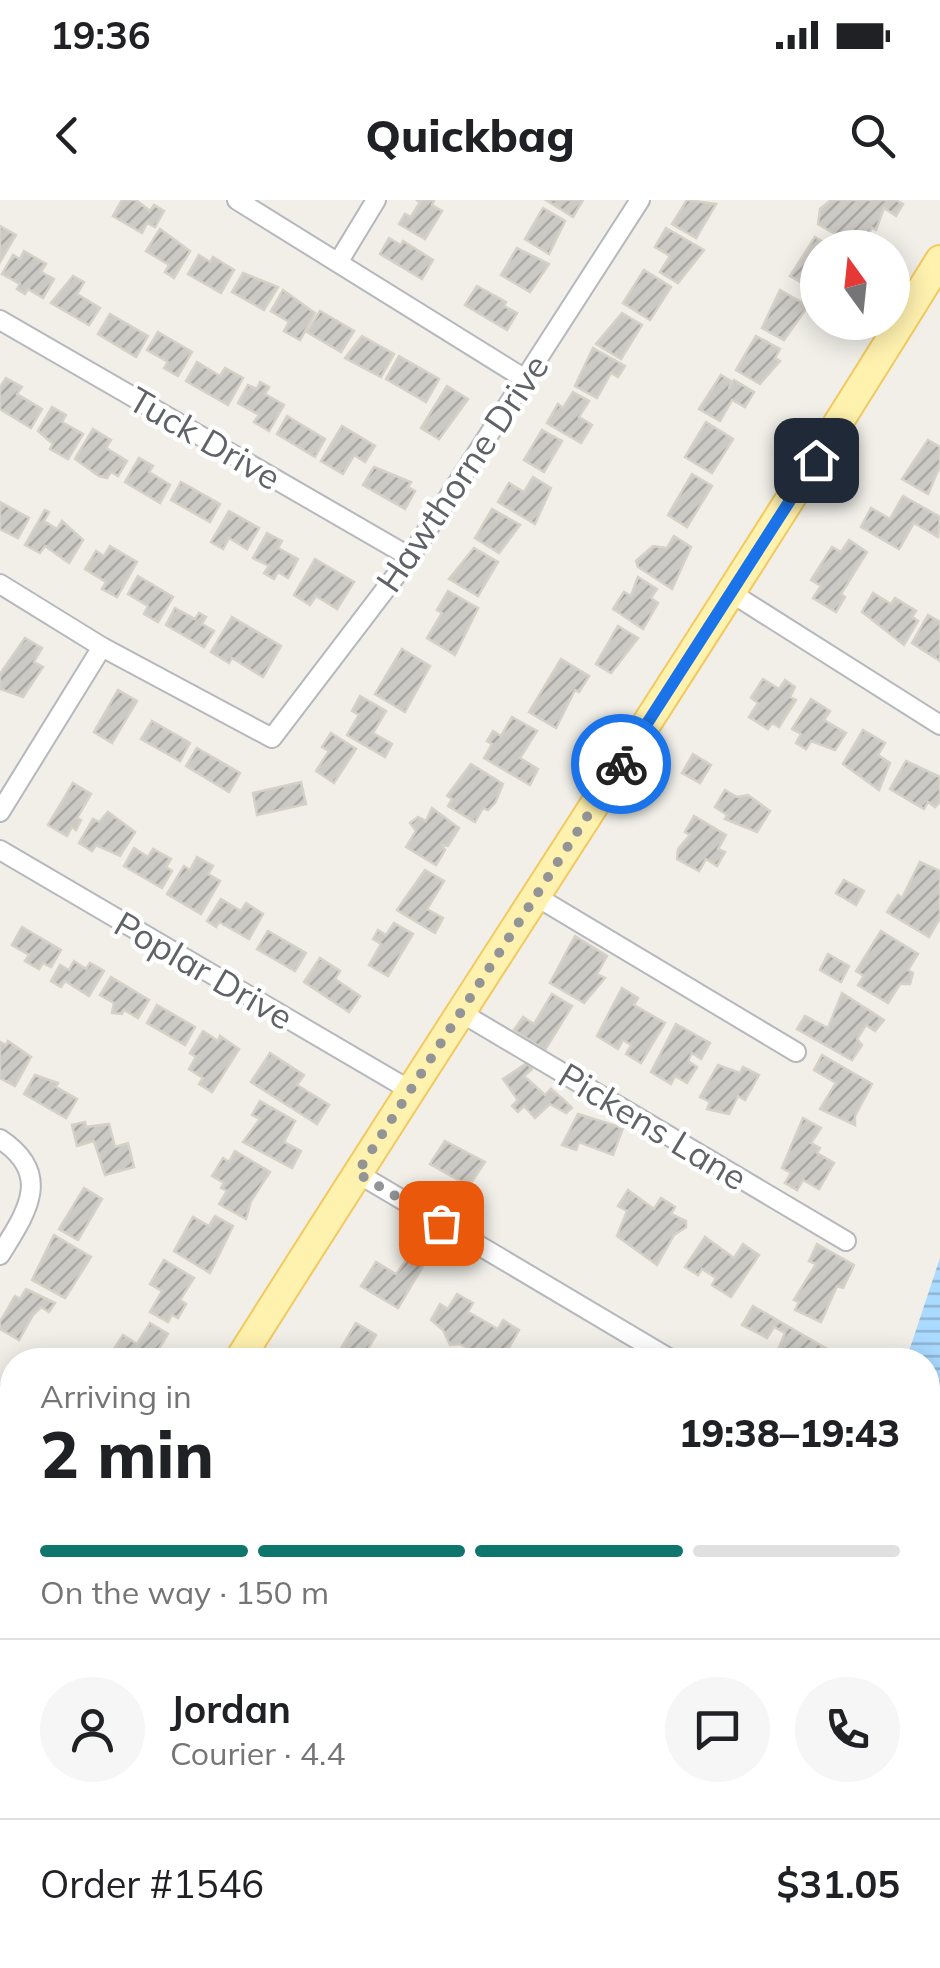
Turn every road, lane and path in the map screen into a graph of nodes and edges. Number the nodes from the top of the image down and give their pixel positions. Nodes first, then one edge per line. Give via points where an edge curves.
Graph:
1 (237, 200) edge
2 (376, 200) edge
3 (640, 200) edge
4 (340, 260) junction
5 (940, 260) edge
6 (0, 320) edge
7 (525, 379) junction
8 (410, 556) junction
9 (0, 584) edge
10 (733, 594) junction
11 (102, 647) junction
12 (940, 725) edge
13 (0, 812) edge
14 (0, 850) edge
15 (537, 897) junction
16 (460, 1012) junction
17 (796, 1052) dead end
18 (408, 1089) junction
19 (0, 1139) edge
20 (357, 1173) junction
21 (846, 1241) dead end
22 (0, 1255) edge
23 (247, 1348) edge
24 (652, 1348) edge

1 - 4 street
2 - 4 street
3 - 7 street, Hawthorne Drive
4 - 7 street
5 - 10 main road
6 - 8 street, Tuck Drive
7 - 8 street, Hawthorne Drive
8 - 11 street, Hawthorne Drive via 272,738
9 - 11 street
10 - 12 street
10 - 15 main road
11 - 13 street
14 - 18 street, Poplar Drive
15 - 16 main road
15 - 17 street
16 - 18 main road
16 - 21 street, Pickens Lane
18 - 20 main road
19 - 22 street via 16,1149 31,1181 31,1206
20 - 23 main road
20 - 24 street

